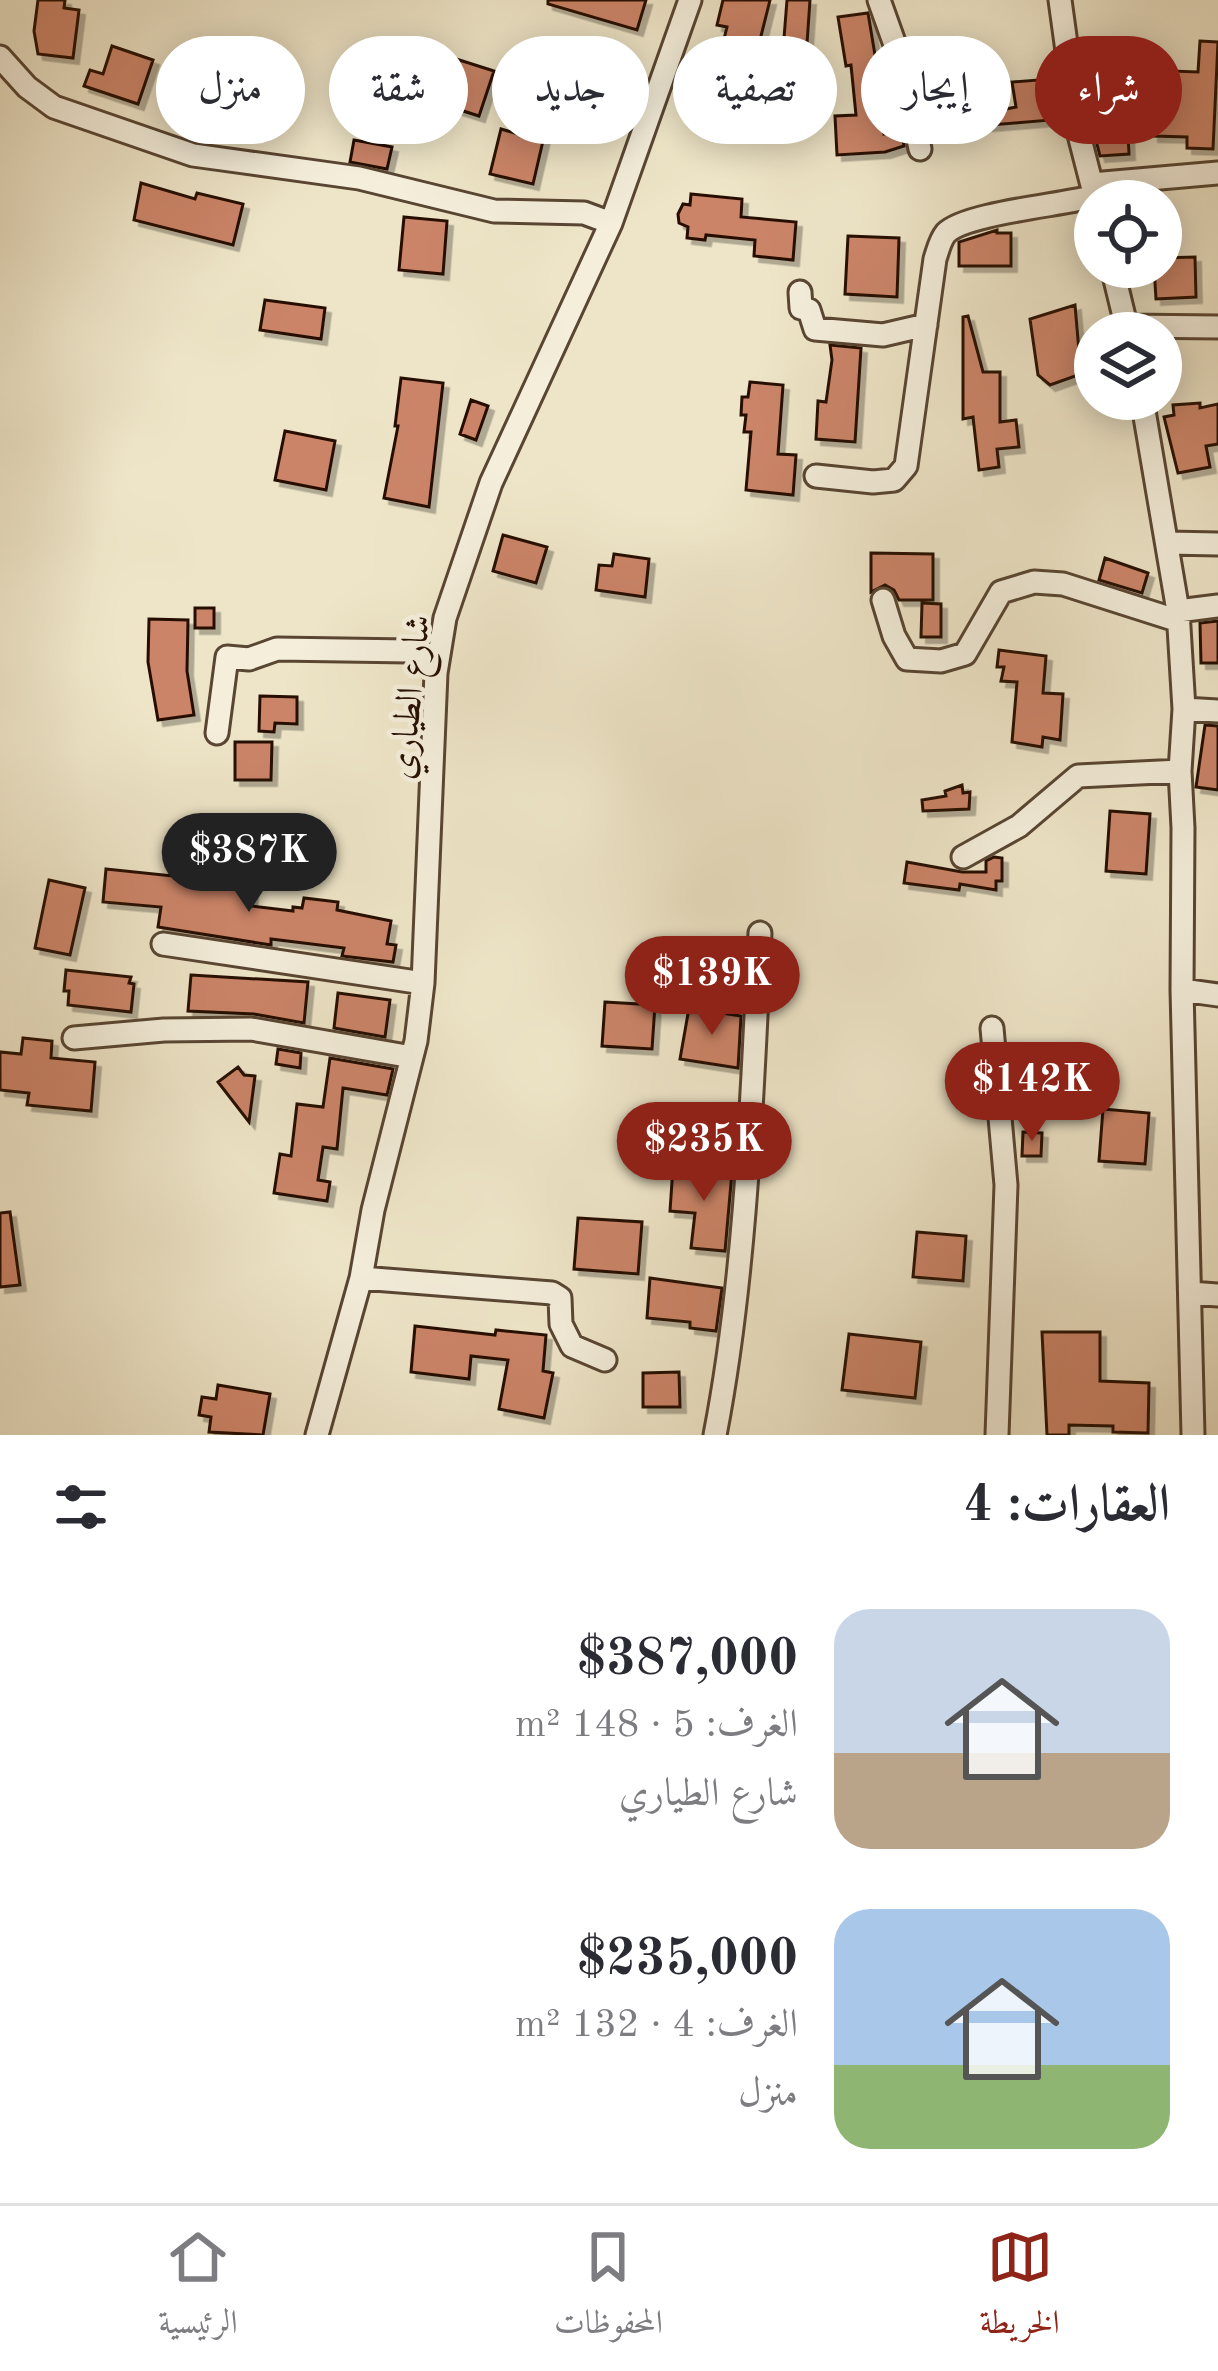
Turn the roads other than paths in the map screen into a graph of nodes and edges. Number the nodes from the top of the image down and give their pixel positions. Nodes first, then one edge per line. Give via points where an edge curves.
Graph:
1 (690, 0) edge
2 (879, 0) edge
3 (1060, 0) edge
4 (0, 57) edge
5 (920, 149) dead end
6 (1218, 172) edge
7 (1090, 180) edge
8 (1173, 180) edge
9 (1074, 198) edge
10 (610, 223) junction
11 (800, 292) dead end
12 (926, 325) junction
13 (1218, 327) edge
14 (1182, 328) edge
15 (1146, 420) edge
16 (816, 476) dead end
17 (1168, 542) junction
18 (1218, 544) edge
19 (883, 600) dead end
20 (1218, 606) edge
21 (1179, 616) junction
22 (436, 673) junction
23 (1184, 709) junction
24 (1218, 711) edge
25 (217, 734) dead end
26 (1180, 771) junction
27 (964, 856) dead end
28 (760, 933) dead end
29 (163, 944) dead end
30 (423, 983) junction
31 (1182, 990) junction
32 (1218, 995) edge
33 (992, 1028) dead end
34 (74, 1038) dead end
35 (412, 1057) junction
36 (361, 1278) junction
37 (1190, 1293) junction
38 (1218, 1295) edge
39 (604, 1360) dead end
40 (317, 1435) edge
41 (715, 1435) edge
42 (997, 1435) edge
43 (1193, 1435) edge

1 - 10 street, شارع الطياري
2 - 5 street
3 - 7 street
4 - 10 street via 54,106 156,145 226,163 359,178 494,212 584,213
6 - 8 street
9 - 12 street via 981,217 943,236
10 - 22 street, شارع الطياري via 491,483
11 - 12 street via 815,329 883,335
12 - 16 street via 902,474 873,482
13 - 14 street
15 - 17 street
17 - 18 street
17 - 21 street
19 - 21 street via 908,659 941,661 965,654 1001,592 1034,582
20 - 21 street
21 - 23 street
22 - 25 street via 409,651 277,649 227,657
22 - 30 street, شارع الطياري
23 - 24 street
23 - 26 street
26 - 27 street via 1078,776 1019,826
26 - 31 street
28 - 41 street via 736,1268
29 - 30 street
30 - 35 street, شارع الطياري
31 - 32 street
31 - 37 street
33 - 42 street via 1006,1185
34 - 35 street via 250,1029
35 - 36 street, شارع الطياري
36 - 39 street via 552,1293 572,1346
36 - 40 street, شارع الطياري
37 - 38 street
37 - 43 street

